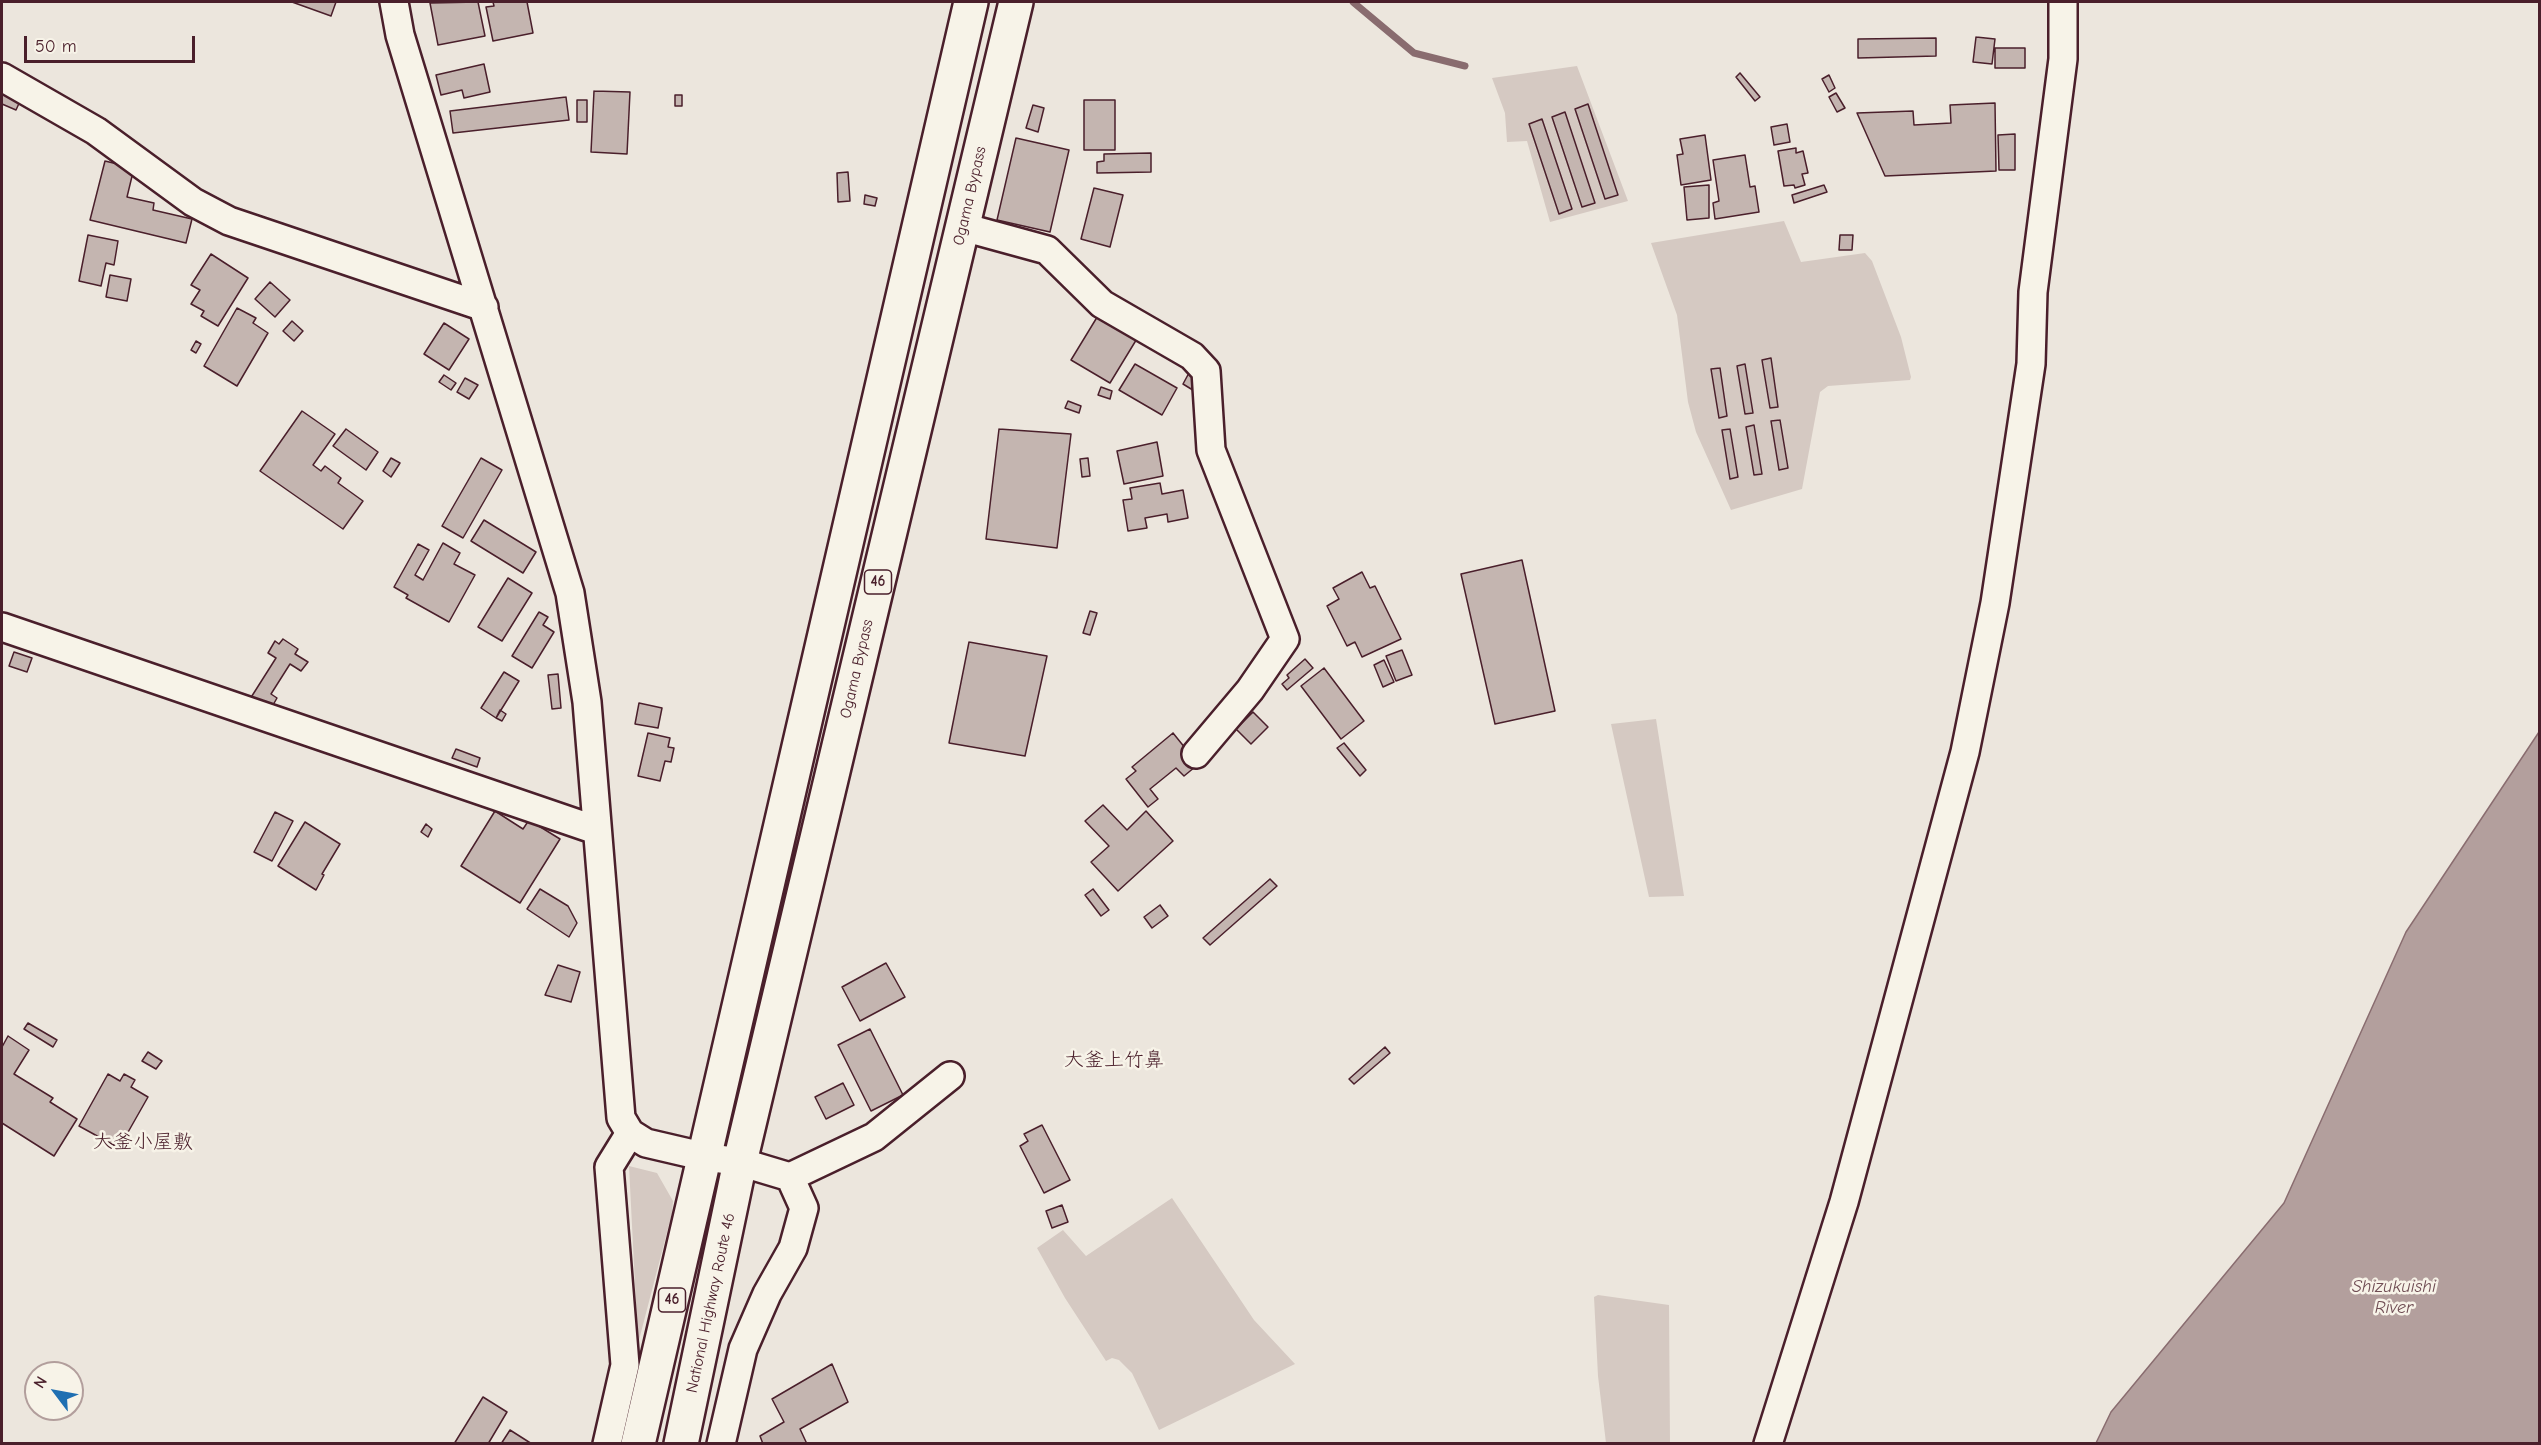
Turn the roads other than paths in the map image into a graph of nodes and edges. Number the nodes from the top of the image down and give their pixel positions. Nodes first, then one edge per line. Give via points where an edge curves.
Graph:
1 (394, 2) edge
2 (971, 2) edge
3 (1016, 2) edge
4 (2063, 2) edge
5 (2, 78) edge
6 (963, 227) junction
7 (484, 307) junction
8 (2, 627) edge
9 (1196, 754) dead end
10 (596, 831) junction
11 (950, 1076) dead end
12 (630, 1133) junction
13 (706, 1157) junction
14 (740, 1162) junction
15 (790, 1177) junction
16 (606, 1443) edge
17 (638, 1443) edge
18 (681, 1443) edge
19 (721, 1443) edge
20 (1768, 1443) edge

1 - 7 street via 400,35
2 - 13 highway, 46
3 - 6 highway, Ogama Bypass / 46
4 - 20 street via 2063,59 2033,292 2031,364 1995,603 1965,752 1844,1202
5 - 7 street via 96,131 193,202 229,221
6 - 9 street via 1047,250 1102,304 1192,356 1206,371 1211,450 1286,639 1250,690
6 - 14 highway, Ogama Bypass / 46
7 - 10 street via 570,593 587,702
8 - 10 street
10 - 12 street via 621,1118
11 - 15 street via 874,1137
12 - 13 street via 646,1143
12 - 16 street via 609,1167 625,1365
13 - 14 street
13 - 17 highway, 46
14 - 15 street
14 - 18 highway, National Highway Route 46 / 46
15 - 19 street via 804,1208 793,1248 742,1348

